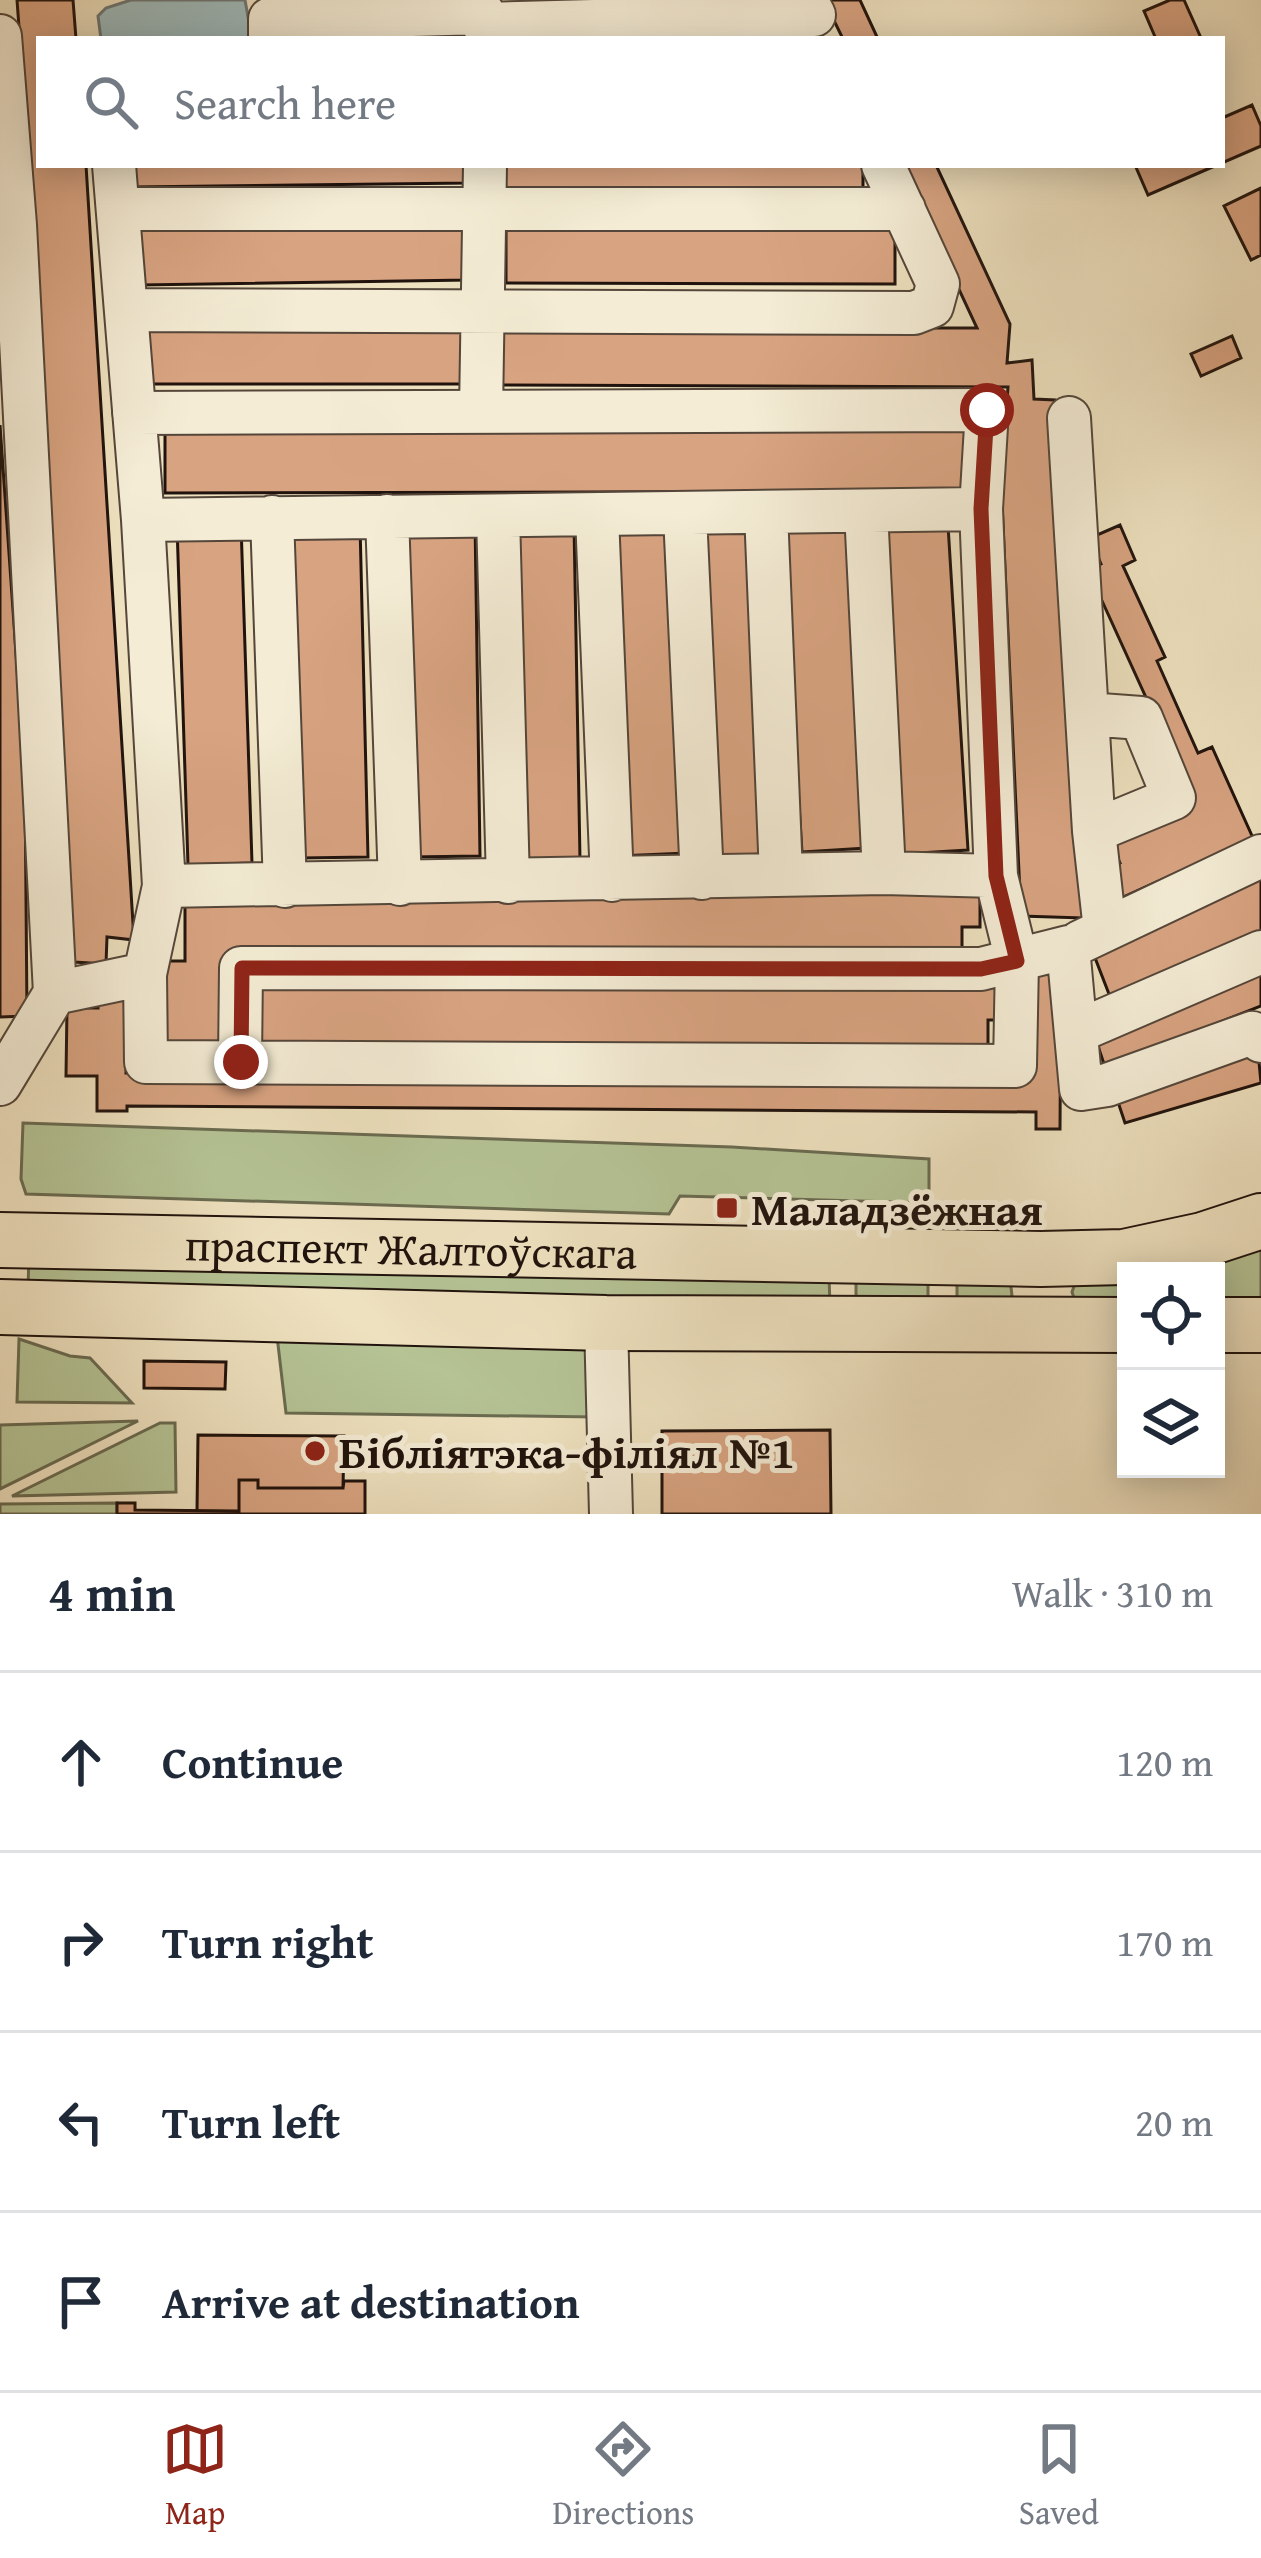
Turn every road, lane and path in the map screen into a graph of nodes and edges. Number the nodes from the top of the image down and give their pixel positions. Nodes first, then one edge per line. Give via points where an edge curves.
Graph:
1 (815, 18) edge
2 (483, 19) edge
3 (0, 36) edge
4 (270, 36) edge
5 (114, 168) edge
6 (485, 168) edge
7 (884, 168) edge
8 (118, 209) junction
9 (485, 209) junction
10 (904, 209) junction
11 (126, 310) junction
12 (485, 311) junction
13 (481, 412) junction
14 (134, 413) junction
15 (1069, 418) dead end
16 (981, 509) junction
17 (866, 511) junction
18 (766, 512) junction
19 (685, 515) junction
20 (387, 516) junction
21 (498, 516) junction
22 (597, 516) junction
23 (272, 517) junction
24 (143, 520) junction
25 (1087, 714) junction
26 (1094, 831) junction
27 (1261, 856) edge
28 (884, 873) junction
29 (782, 875) junction
30 (996, 876) junction
31 (702, 878) junction
32 (612, 880) junction
33 (508, 882) junction
34 (400, 884) junction
35 (164, 886) junction
36 (285, 886) junction
37 (1086, 939) junction
38 (1261, 952) edge
39 (1017, 961) junction
40 (145, 974) junction
41 (56, 994) junction
42 (1076, 1032) junction
43 (1261, 1041) edge
44 (241, 1062) junction
45 (0, 1084) edge
46 (1261, 1221) edge
47 (0, 1240) edge
48 (824, 1257) junction
49 (1040, 1259) junction
50 (0, 1307) edge
51 (606, 1322) junction
52 (807, 1324) junction
53 (1039, 1324) junction
54 (1117, 1325) edge
55 (1225, 1325) edge
56 (1261, 1325) edge
57 (611, 1514) edge

1 - 2 street
2 - 4 street via 270,19
3 - 41 street
5 - 8 street
6 - 9 street
7 - 10 street
8 - 9 street
8 - 11 street
9 - 10 street
9 - 12 street
10 - 12 street via 938,284 932,306 914,313
11 - 12 street
11 - 14 street
12 - 13 street
13 - 14 street
13 - 16 street via 987,410
14 - 24 street
15 - 25 street
16 - 17 street
16 - 30 street
17 - 18 street
17 - 28 street
18 - 19 street
18 - 29 street
19 - 22 street
19 - 31 street
20 - 21 street
20 - 23 street
20 - 34 street
21 - 22 street
21 - 33 street
22 - 32 street
23 - 24 street
23 - 36 street
24 - 35 street
25 - 26 street
25 - 26 street via 1141,718 1174,798
26 - 37 street
27 - 37 street
28 - 29 street
28 - 30 street
29 - 31 street
30 - 39 street
31 - 32 street
32 - 33 street
33 - 34 street
34 - 36 street
35 - 36 street
35 - 40 street
37 - 39 street
37 - 42 street
38 - 42 street
39 - 44 street via 981,969 242,968
39 - 44 street via 1015,1066
40 - 41 street
40 - 44 street via 146,1062
41 - 45 street
42 - 43 street via 1081,1089 1252,1034
46 - 49 main road, праспект Жалтоўскага via 1124,1257
47 - 48 main road, праспект Жалтоўскага
48 - 49 main road, праспект Жалтоўскага
48 - 52 main road via 848,1274 849,1294 841,1310
49 - 53 main road
50 - 51 main road, праспект Жалтоўскага
51 - 52 main road, праспект Жалтоўскага
51 - 57 street
52 - 53 main road, праспект Жалтоўскага
53 - 54 main road, праспект Жалтоўскага
55 - 56 main road

